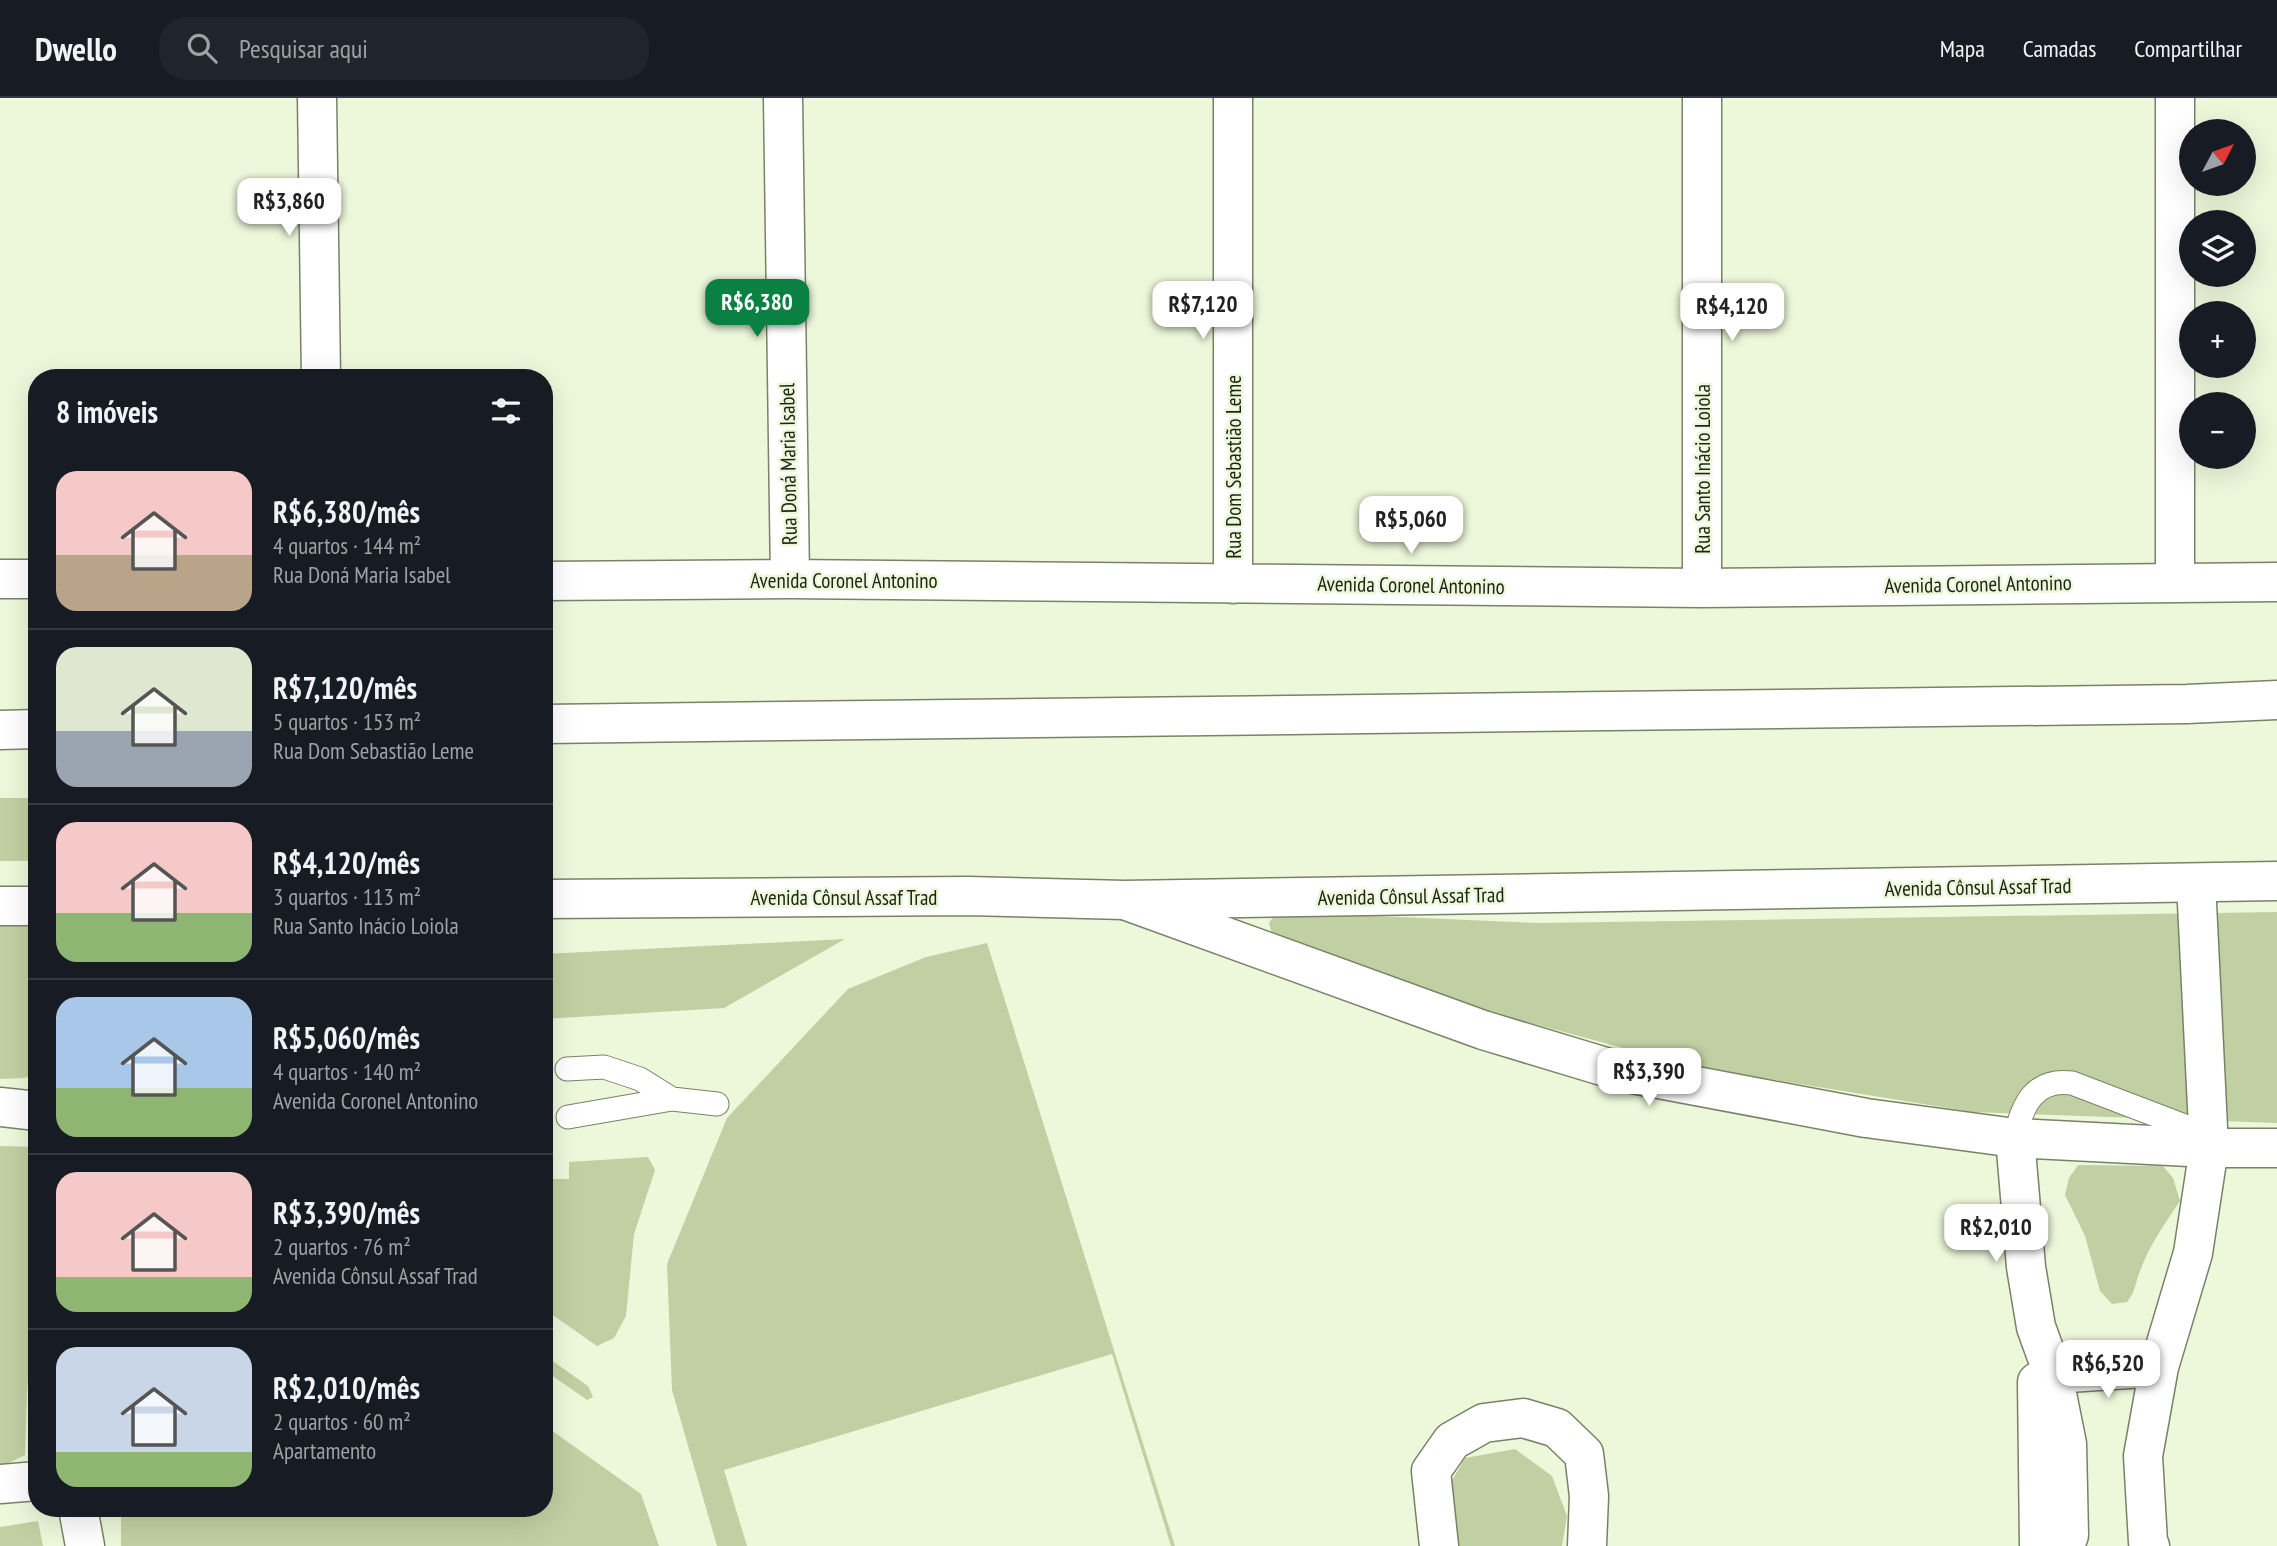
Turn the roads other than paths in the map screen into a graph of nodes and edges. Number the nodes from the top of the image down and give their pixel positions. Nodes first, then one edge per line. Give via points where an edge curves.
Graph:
1 (317, 98) edge
2 (783, 98) edge
3 (1233, 98) edge
4 (1702, 98) edge
5 (2175, 98) edge
6 (321, 369) edge
7 (0, 579) edge
8 (28, 579) edge
9 (790, 579) junction
10 (553, 581) edge
11 (2175, 582) junction
12 (2277, 582) edge
13 (1233, 584) junction
14 (1702, 588) junction
15 (2277, 699) edge
16 (553, 724) edge
17 (28, 729) edge
18 (0, 730) edge
19 (2277, 881) edge
20 (2196, 883) junction
21 (553, 899) edge
22 (1125, 900) junction
23 (0, 906) edge
24 (28, 906) edge
25 (568, 1069) dead end
26 (672, 1099) junction
27 (717, 1104) dead end
28 (0, 1107) edge
29 (28, 1110) edge
30 (568, 1117) dead end
31 (2015, 1138) junction
32 (2208, 1141) junction
33 (2277, 1149) edge
34 (2036, 1328) junction
35 (2158, 1367) junction
36 (2053, 1374) junction
37 (28, 1481) edge
38 (0, 1483) edge
39 (80, 1517) edge
40 (85, 1546) edge
41 (1439, 1546) edge
42 (1587, 1546) edge
43 (2039, 1546) edge
44 (2065, 1546) edge
45 (2150, 1546) edge

1 - 6 street
2 - 9 street, Rua Doná Maria Isabel
3 - 13 street, Rua Dom Sebastião Leme
4 - 14 street, Rua Santo Inácio Loiola
5 - 11 street
7 - 8 street
9 - 10 street, Avenida Coronel Antonino
9 - 13 street, Avenida Coronel Antonino
11 - 12 street, Avenida Coronel Antonino
11 - 14 street, Avenida Coronel Antonino
13 - 14 street, Avenida Coronel Antonino
15 - 16 street via 2187,704
17 - 18 street
19 - 20 street, Avenida Cônsul Assaf Trad
20 - 22 street, Avenida Cônsul Assaf Trad
20 - 32 street
21 - 22 street, Avenida Cônsul Assaf Trad via 968,896
22 - 31 street via 1483,1030 1622,1072 1866,1118
23 - 24 street
25 - 26 lane via 604,1067 640,1079
26 - 27 lane
26 - 30 lane
28 - 29 street
31 - 32 street
31 - 32 lane via 2024,1106 2043,1087 2057,1081 2082,1086
31 - 34 street
32 - 33 street
32 - 35 street via 2193,1253
34 - 36 street
34 - 43 street
35 - 36 street
35 - 45 street via 2143,1456
36 - 44 street via 2067,1444 2069,1535
37 - 38 street
39 - 40 street
41 - 42 street via 1431,1471 1452,1441 1484,1423 1523,1418 1558,1428 1584,1454 1589,1496

